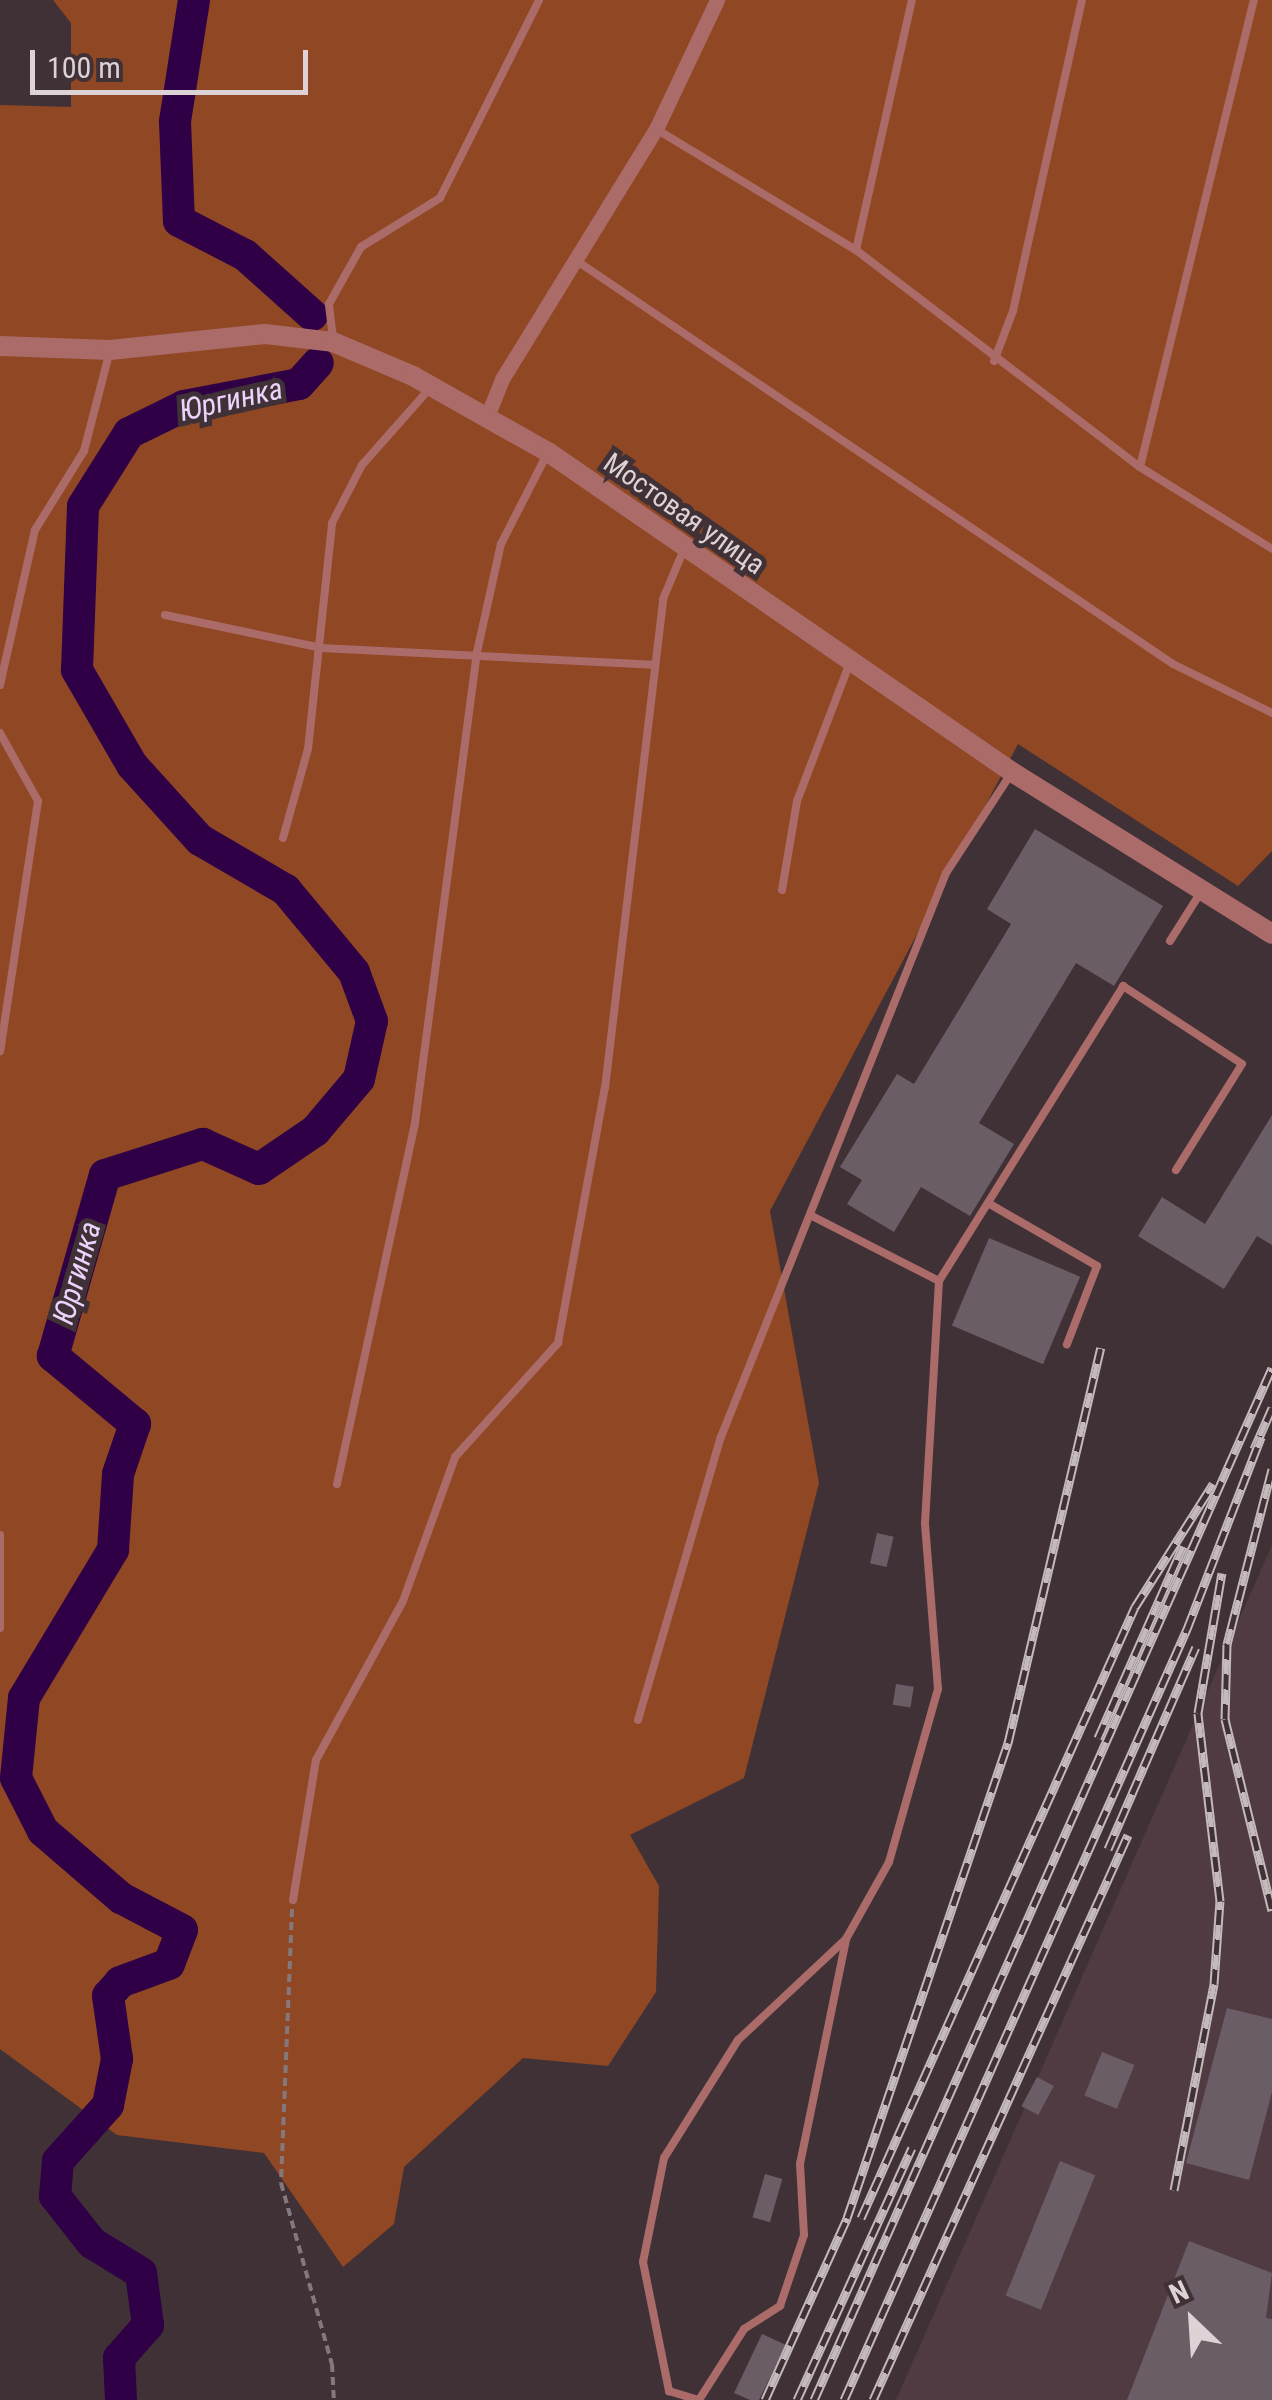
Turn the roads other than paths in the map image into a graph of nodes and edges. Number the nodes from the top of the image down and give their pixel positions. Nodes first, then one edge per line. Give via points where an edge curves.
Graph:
1 (539, 0) edge
2 (717, 0) edge
3 (912, 0) edge
4 (1082, 0) edge
5 (1254, 0) edge
6 (656, 130) junction
7 (856, 250) junction
8 (575, 260) junction
9 (333, 342) junction
10 (0, 346) edge
11 (110, 350) junction
12 (994, 361) junction
13 (432, 386) junction
14 (488, 414) junction
15 (548, 452) junction
16 (1140, 467) junction
17 (684, 549) junction
18 (1272, 549) edge
19 (165, 616) dead end
20 (321, 648) junction
21 (477, 652) junction
22 (850, 662) junction
23 (654, 665) junction
24 (0, 685) edge
25 (1272, 713) edge
26 (0, 733) edge
27 (1012, 772) junction
28 (283, 838) dead end
29 (782, 890) dead end
30 (1201, 892) junction
31 (1272, 934) edge
32 (1170, 941) dead end
33 (0, 1051) edge
34 (1176, 1170) dead end
35 (988, 1203) junction
36 (810, 1214) junction
37 (939, 1282) junction
38 (1067, 1344) dead end
39 (337, 1484) dead end
40 (0, 1536) edge
41 (0, 1628) edge
42 (638, 1720) dead end
43 (292, 1900) road end
44 (846, 1939) junction

1 - 9 lane via 440,198 361,247 329,304
2 - 6 street
3 - 7 lane
4 - 12 lane via 1013,311
5 - 16 lane
6 - 7 lane
6 - 8 street
7 - 12 lane
8 - 14 street via 502,379
8 - 25 lane via 1173,664
9 - 11 street, Мостовая улица via 264,334
9 - 13 street, Мостовая улица
10 - 11 street, Мостовая улица
11 - 24 lane via 84,451 35,530
12 - 16 lane
13 - 14 street, Мостовая улица
13 - 20 lane via 362,465 332,522
14 - 15 street, Мостовая улица
15 - 17 street, Мостовая улица
15 - 21 lane via 501,544
16 - 18 lane
17 - 22 street, Мостовая улица
17 - 23 lane via 663,598
19 - 20 lane
20 - 21 lane
20 - 28 lane via 308,750
21 - 23 lane
21 - 39 lane via 415,1123
22 - 27 street, Мостовая улица
22 - 29 lane via 796,801
23 - 43 lane via 605,1088 558,1342 455,1457 403,1601 316,1760
26 - 33 lane via 38,802
27 - 30 street, Мостовая улица
27 - 36 lane via 946,874
30 - 31 street, Мостовая улица
30 - 32 lane
34 - 35 lane via 1242,1064 1123,986
35 - 37 lane
35 - 38 lane via 1098,1266
36 - 37 lane
36 - 42 lane via 721,1438
37 - 44 lane via 925,1523 938,1689 889,1862
40 - 41 lane
44 - 44 lane via 800,2164 804,2235 780,2306 744,2329 699,2400 669,2391 643,2262 664,2158 738,2040

